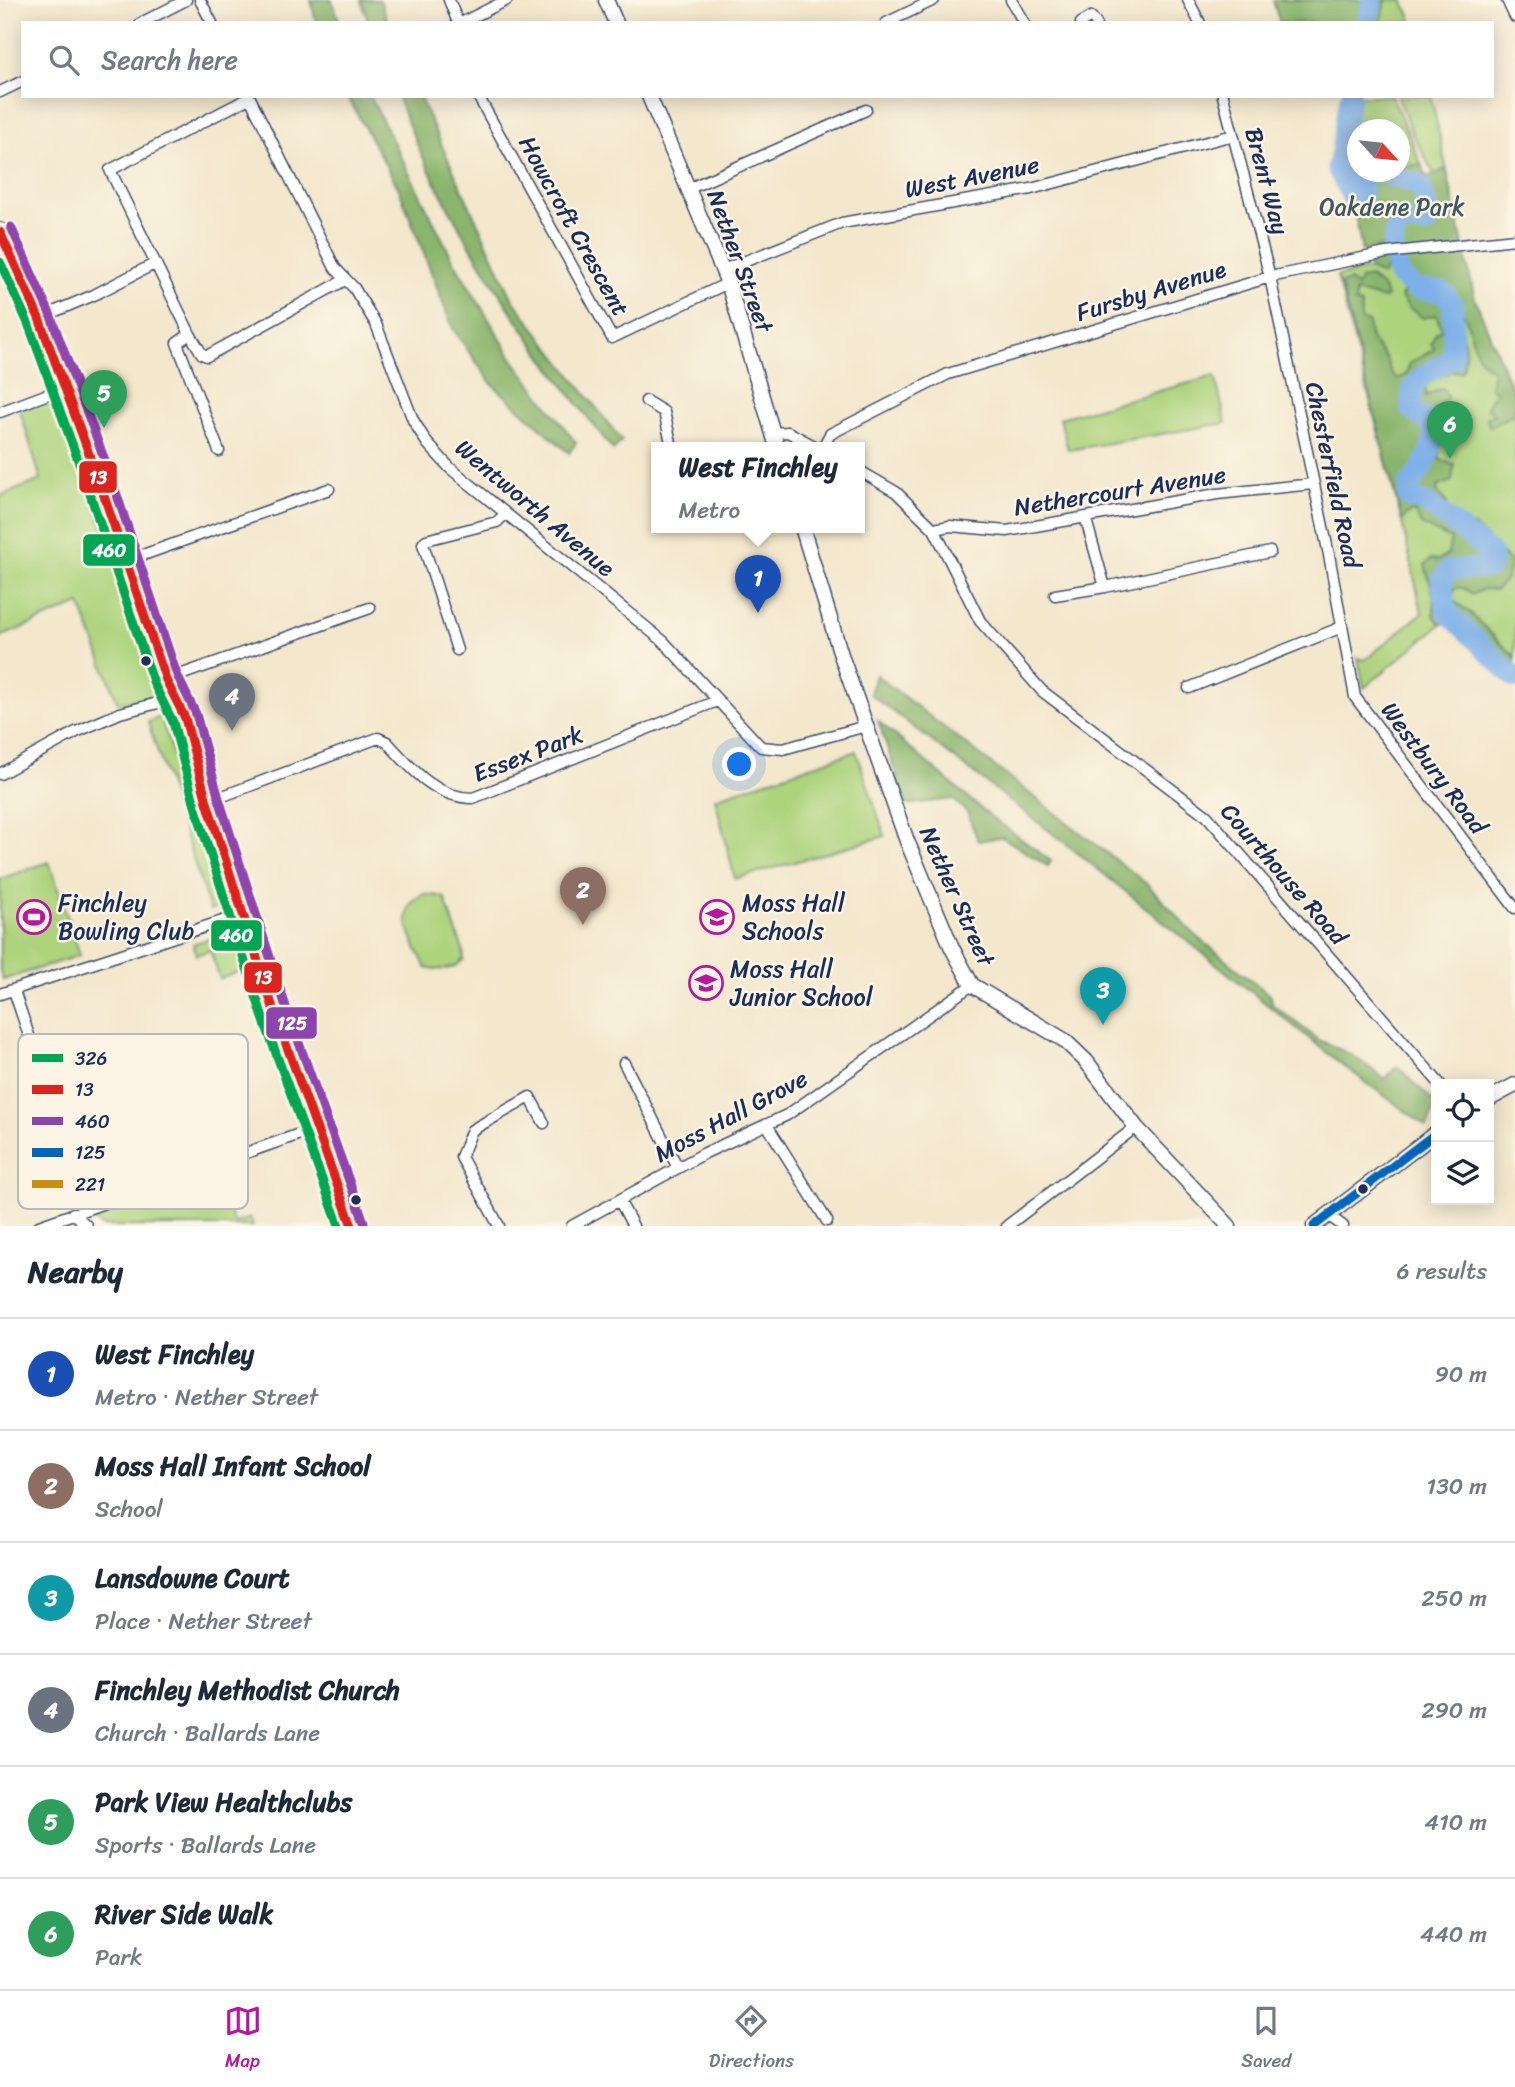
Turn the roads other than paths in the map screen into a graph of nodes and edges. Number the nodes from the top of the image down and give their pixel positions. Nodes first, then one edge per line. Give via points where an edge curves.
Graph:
1 (186, 0) edge
2 (200, 0) edge
3 (449, 0) edge
4 (507, 0) edge
5 (606, 0) edge
6 (934, 0) edge
7 (1011, 0) edge
8 (1188, 0) edge
9 (1507, 0) edge
10 (1515, 16) edge
11 (145, 21) edge
12 (211, 21) edge
13 (459, 21) edge
14 (464, 21) edge
15 (615, 21) edge
16 (890, 21) edge
17 (1023, 21) edge
18 (1199, 21) edge
19 (21, 82) edge
20 (0, 92) edge
21 (247, 98) edge
22 (250, 98) edge
23 (479, 98) edge
24 (650, 98) edge
25 (1224, 98) edge
26 (866, 110) dead end
27 (1233, 135) junction
28 (690, 188) junction
29 (0, 232) edge
30 (1515, 239) edge
31 (156, 263) junction
32 (726, 276) junction
33 (1270, 277) junction
34 (345, 280) junction
35 (39, 318) junction
36 (190, 334) junction
37 (64, 388) junction
38 (646, 401) dead end
39 (0, 412) edge
40 (775, 440) edge
41 (671, 442) edge
42 (807, 442) edge
43 (826, 442) edge
44 (219, 451) dead end
45 (865, 474) edge
46 (1313, 484) junction
47 (328, 489) dead end
48 (505, 513) junction
49 (1086, 520) junction
50 (934, 529) junction
51 (804, 533) edge
52 (1270, 552) dead end
53 (126, 561) junction
54 (1105, 587) junction
55 (1055, 595) dead end
56 (370, 608) dead end
57 (1342, 626) junction
58 (457, 650) dead end
59 (166, 680) junction
60 (1352, 683) joint
61 (1189, 688) dead end
62 (177, 698) junction
63 (717, 701) junction
64 (865, 721) junction
65 (0, 774) edge
66 (207, 802) junction
67 (1515, 908) edge
68 (244, 914) junction
69 (972, 985) junction
70 (14, 991) junction
71 (0, 993) edge
72 (28, 1034) edge
73 (624, 1063) dead end
74 (1436, 1079) edge
75 (1515, 1085) edge
76 (1494, 1097) edge
77 (544, 1124) dead end
78 (767, 1125) junction
79 (1136, 1127) junction
80 (314, 1129) junction
81 (1431, 1137) edge
82 (248, 1152) edge
83 (678, 1168) junction
84 (619, 1200) junction
85 (85, 1209) edge
86 (74, 1213) junction
87 (1328, 1215) junction
88 (827, 1222) dead end
89 (39, 1226) edge
90 (87, 1226) edge
91 (352, 1226) edge
92 (499, 1226) edge
93 (572, 1226) edge
94 (633, 1226) edge
95 (1007, 1226) edge
96 (1229, 1226) edge
97 (1314, 1226) edge
98 (1343, 1226) edge

1 - 11 street
2 - 12 street
3 - 13 street
4 - 14 street
5 - 15 street
6 - 16 street
7 - 17 street
8 - 18 street
9 - 10 street
19 - 20 street
21 - 31 street via 110,170
22 - 34 street, Wentworth Avenue
23 - 32 street, Howcroft Crescent via 612,338
24 - 28 street, Nether Street
25 - 27 street, Brent Way
26 - 28 street
27 - 32 street, West Avenue via 1031,189 842,223
27 - 33 street, Brent Way
28 - 32 street, Nether Street
29 - 35 main road
30 - 33 street, Fursby Avenue via 1386,253
31 - 35 street
31 - 36 street
32 - 40 street, Nether Street
33 - 43 street, Fursby Avenue via 948,374 830,434
33 - 46 street, Chesterfield Road
34 - 36 street via 207,356
34 - 48 street, Wentworth Avenue via 376,324 401,393 427,443
35 - 37 main road
36 - 44 street via 177,343
37 - 39 street
37 - 53 main road
38 - 41 street via 664,412
40 - 42 street via 789,432
45 - 50 street, Courthouse Road via 896,492
46 - 49 street, Nethercourt Avenue via 1217,494
46 - 57 street, Chesterfield Road
47 - 53 street
48 - 58 street via 497,522 423,544
48 - 63 street, Wentworth Avenue via 663,641
49 - 50 street, Nethercourt Avenue via 1007,531
49 - 54 street
50 - 74 street, Courthouse Road via 980,621 1042,691 1207,816
51 - 64 street, Nether Street
52 - 54 street
53 - 59 main road
54 - 55 street
56 - 59 street
57 - 60 street, Chesterfield Road
57 - 61 street
59 - 62 main road
60 - 67 street, Westbury Road via 1355,697
62 - 65 street via 120,713
62 - 66 main road
63 - 64 street via 761,747 783,749
63 - 66 street, Essex Park via 472,798 440,791 378,738
64 - 69 street, Nether Street via 907,841
66 - 68 main road
68 - 70 street
68 - 80 main road
69 - 78 street, Moss Hall Grove via 875,1056
69 - 79 street, Nether Street via 1063,1040 1086,1061
70 - 71 street
70 - 72 street
73 - 83 street
75 - 76 street
77 - 92 street via 530,1097 472,1130 461,1157
78 - 83 street, Moss Hall Grove
78 - 88 street
79 - 95 street
79 - 96 street, Nether Street
80 - 82 street
80 - 91 main road
81 - 87 street
83 - 84 street, Moss Hall Grove
84 - 93 street, Moss Hall Grove
84 - 94 street
85 - 86 street
86 - 89 street
86 - 90 street
87 - 97 street
87 - 98 street

